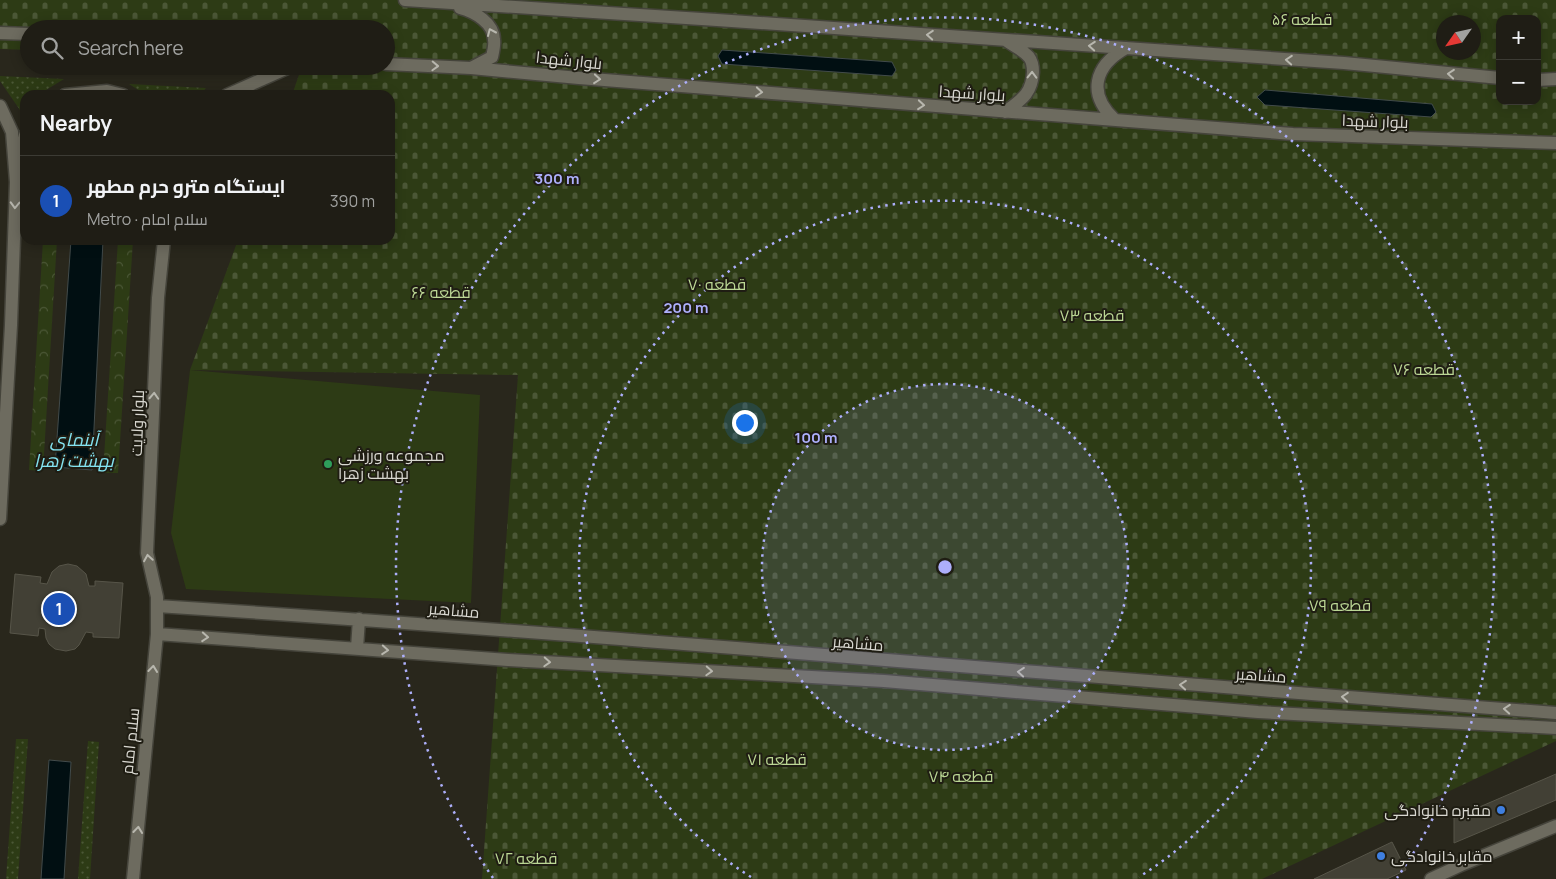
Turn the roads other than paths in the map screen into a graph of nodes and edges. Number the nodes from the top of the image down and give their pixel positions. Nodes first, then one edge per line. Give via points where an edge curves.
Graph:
1 (405, 0) edge
2 (446, 3) junction
3 (0, 33) edge
4 (20, 34) edge
5 (1005, 40) junction
6 (1126, 48) junction
7 (395, 64) edge
8 (471, 68) junction
9 (272, 75) edge
10 (1496, 78) edge
11 (1556, 79) edge
12 (1541, 80) edge
13 (238, 90) edge
14 (0, 106) edge
15 (1005, 112) junction
16 (1115, 120) junction
17 (1556, 143) edge
18 (20, 161) edge
19 (16, 182) junction
20 (163, 245) edge
21 (0, 519) edge
22 (157, 606) junction
23 (360, 619) junction
24 (157, 634) junction
25 (358, 648) junction
26 (1556, 713) edge
27 (1556, 728) edge
28 (1556, 826) edge
29 (133, 879) edge
30 (1431, 879) edge

1 - 2 street
5 -> 2 street
8 -> 2 street via 492,57 495,39 488,25 475,13
3 - 4 street
6 -> 5 street
15 -> 5 street via 1026,95 1032,84 1033,68 1030,58
10 -> 6 street
6 - 16 street via 1113,55 1098,77 1096,89 1106,112
7 -> 8 street, بلوار شهدا
8 -> 15 street, بلوار شهدا
9 - 13 street
11 - 12 street
14 - 19 street via 12,132
15 - 16 street, بلوار شهدا
16 - 17 street, بلوار شهدا via 1293,134
18 - 19 street
19 -> 21 street
22 -> 20 street, بلوار ولایت via 147,552 158,298
22 - 23 street, مشاهیر
22 - 24 street, سلام امام
23 - 25 street
26 -> 23 street, مشاهیر
24 -> 25 street
29 -> 24 street, سلام امام
25 -> 27 street via 879,680 1258,712
28 - 30 street

